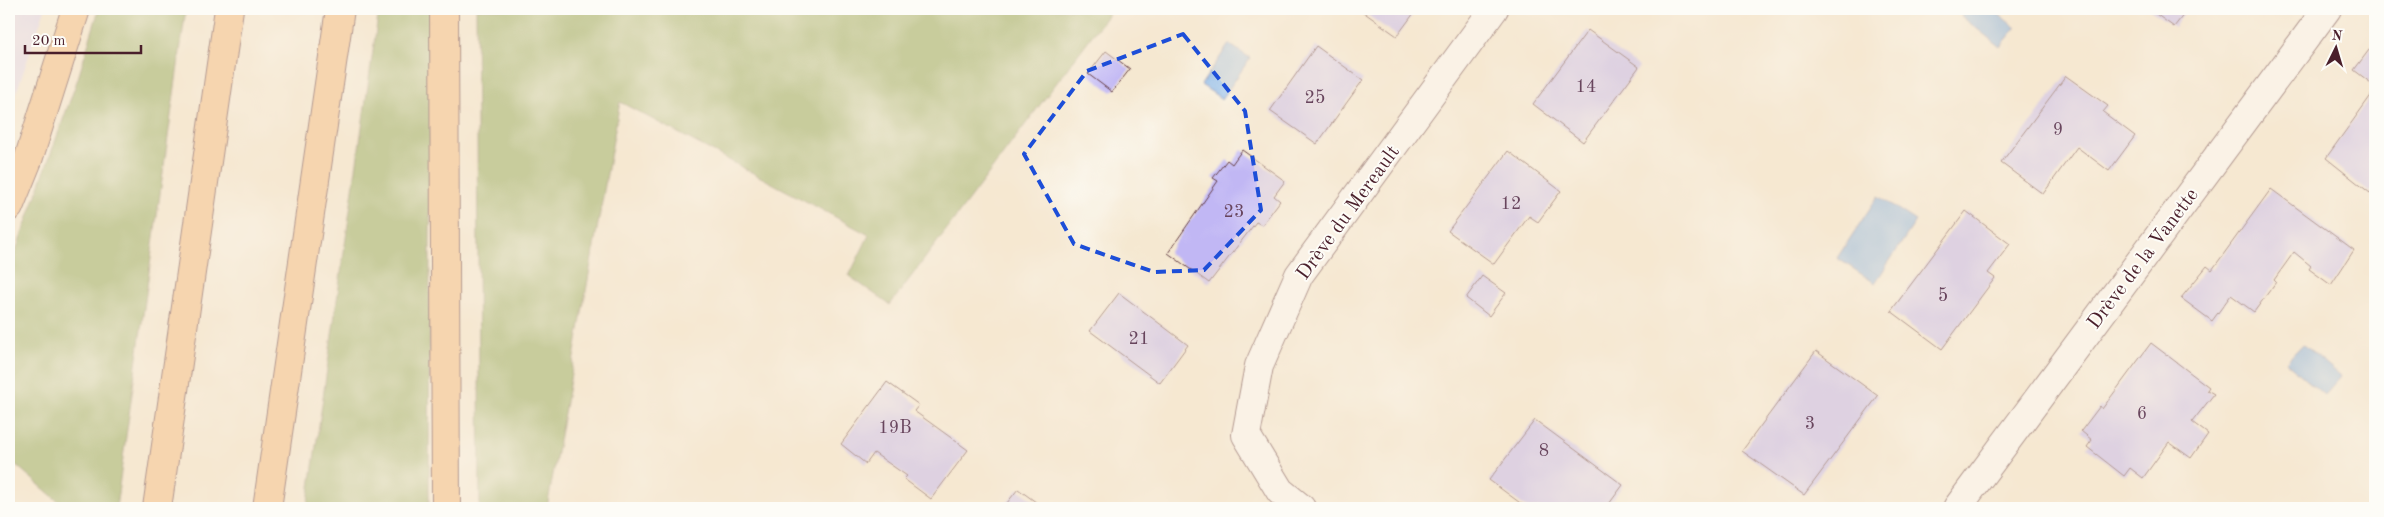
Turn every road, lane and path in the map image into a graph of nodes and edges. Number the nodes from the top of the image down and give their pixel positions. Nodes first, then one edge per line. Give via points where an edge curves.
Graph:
1 (76, 9) edge
2 (229, 9) edge
3 (340, 9) edge
4 (444, 9) edge
5 (1494, 9) edge
6 (2327, 9) edge
7 (9, 207) edge
8 (157, 508) edge
9 (267, 508) edge
10 (446, 508) edge
11 (1301, 508) edge
12 (1957, 508) edge

1 - 7 highway via 28,160
2 - 8 highway
3 - 9 highway
4 - 10 highway
5 - 11 street, Drève du Mereault via 1299,275 1259,366 1246,435 1280,491
6 - 12 street, Drève de la Vanette

